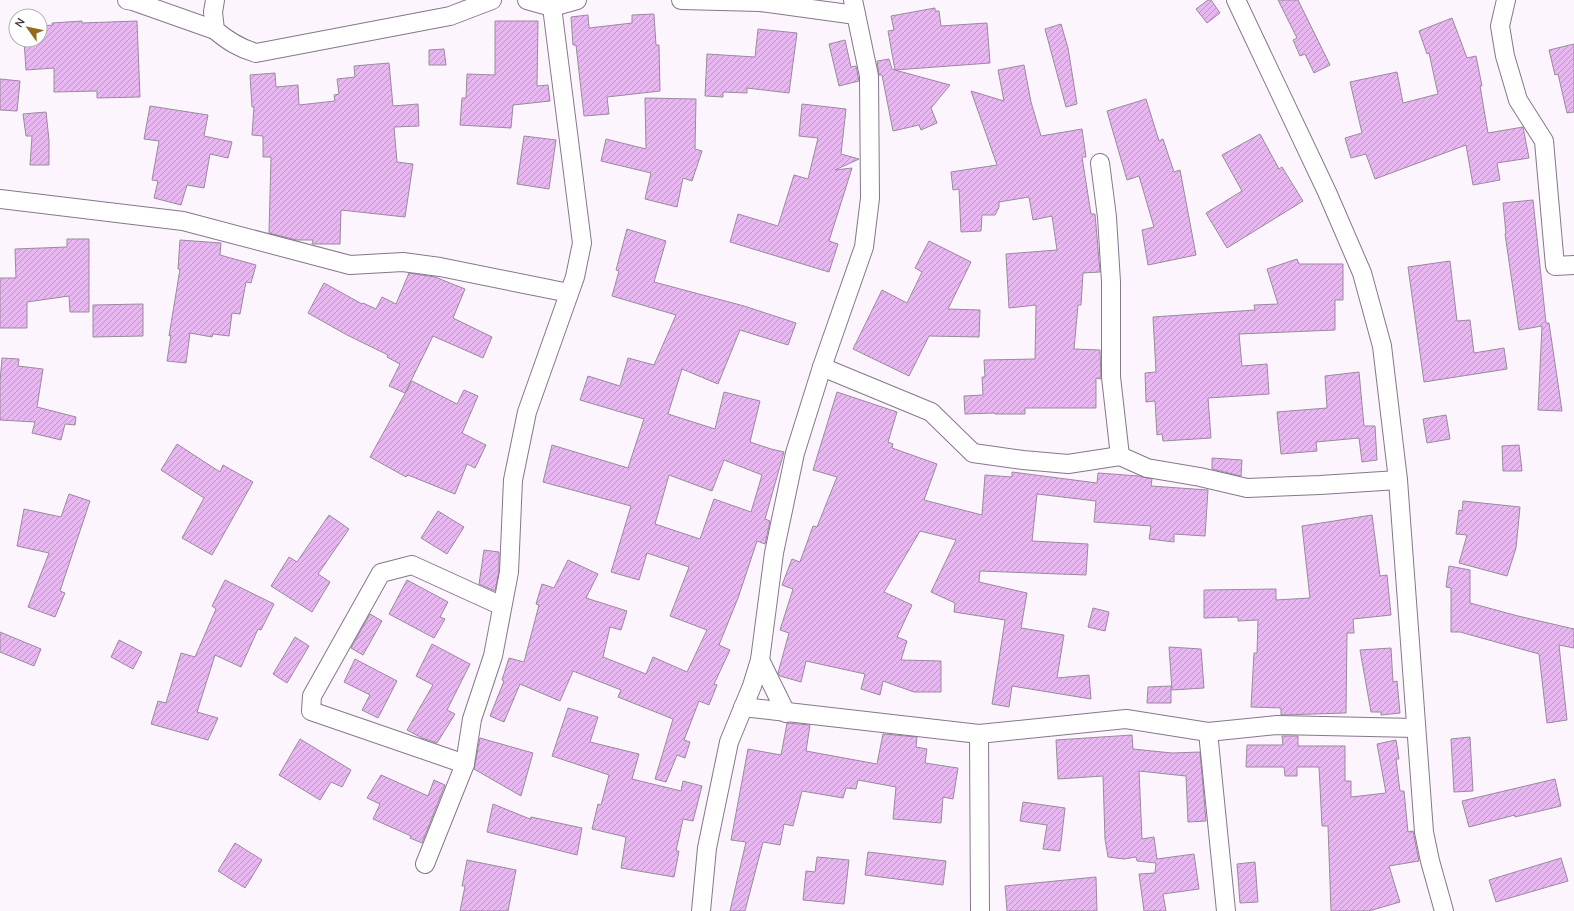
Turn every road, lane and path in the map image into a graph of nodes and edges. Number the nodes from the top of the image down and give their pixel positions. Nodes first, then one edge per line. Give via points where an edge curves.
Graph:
1 (127, 0) edge
2 (215, 0) edge
3 (492, 0) edge
4 (527, 0) edge
5 (577, 0) edge
6 (681, 0) edge
7 (1236, 0) edge
8 (1506, 0) edge
9 (552, 6) junction
10 (854, 8) edge
11 (215, 30) junction
12 (1100, 163) dead end
13 (0, 199) edge
14 (1574, 265) edge
15 (569, 293) junction
16 (822, 367) junction
17 (1120, 456) junction
18 (1398, 480) junction
19 (502, 606) junction
20 (760, 660) junction
21 (743, 707) junction
22 (786, 713) junction
23 (1415, 728) junction
24 (1208, 732) junction
25 (979, 734) junction
26 (465, 764) junction
27 (424, 864) dead end
28 (701, 911) edge
29 (980, 911) edge
30 (1226, 911) edge
31 (1444, 911) edge

1 - 11 street
2 - 11 street
3 - 11 street via 450,16 256,53 229,42
4 - 9 street
5 - 9 street
6 - 10 street
7 - 18 street via 1327,192 1362,273 1382,346
8 - 14 street via 1500,26 1505,56 1518,100 1544,141 1555,266
9 - 15 street via 582,243
10 - 16 street via 869,76 870,198 864,247
12 - 17 street via 1111,282 1111,377
13 - 15 street via 183,221 350,265 403,262
15 - 19 street via 527,412 513,480 509,572
16 - 17 street via 931,412 973,453 1068,464
16 - 20 street via 795,453 774,553
17 - 18 street via 1147,468 1247,488
18 - 23 street
19 - 26 street via 493,656 472,719
19 - 26 street via 412,565 381,573 312,696 310,711
20 - 21 street
20 - 22 street
21 - 22 street
21 - 28 street via 729,742 707,848
22 - 25 street
23 - 24 street via 1278,725
23 - 31 street via 1424,832
24 - 25 street via 1126,719
24 - 30 street
25 - 29 street
26 - 27 street

